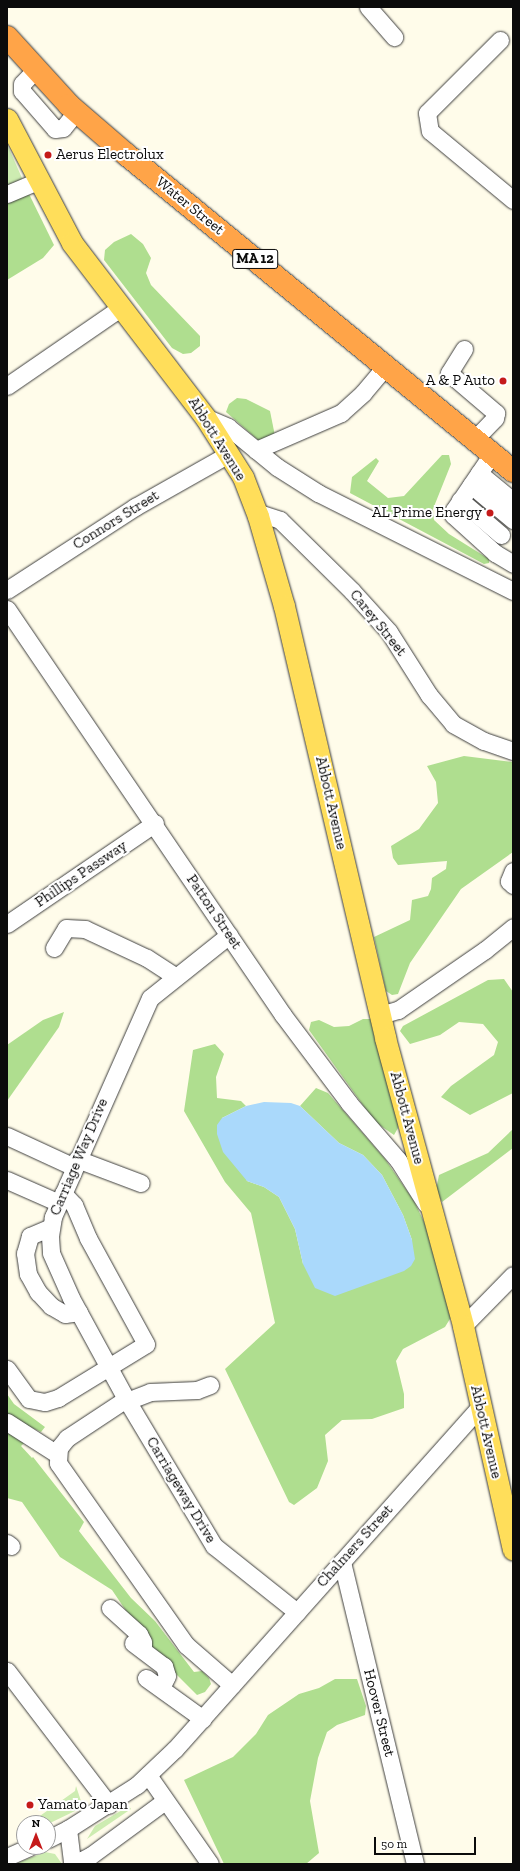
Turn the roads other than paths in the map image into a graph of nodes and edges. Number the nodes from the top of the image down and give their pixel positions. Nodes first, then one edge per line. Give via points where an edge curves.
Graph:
1 (368, 7) edge
2 (394, 36) dead end
3 (7, 37) edge
4 (500, 40) dead end
5 (7, 119) edge
6 (38, 181) junction
7 (7, 194) edge
8 (513, 200) edge
9 (120, 308) junction
10 (464, 349) dead end
11 (385, 367) junction
12 (7, 386) edge
13 (205, 417) junction
14 (474, 440) junction
15 (256, 450) junction
16 (492, 454) junction
17 (227, 455) junction
18 (513, 471) edge
19 (475, 479) junction
20 (460, 500) junction
21 (513, 501) edge
22 (256, 512) junction
23 (513, 521) edge
24 (501, 535) junction
25 (490, 549) junction
26 (513, 564) edge
27 (7, 590) edge
28 (513, 591) edge
29 (7, 608) edge
30 (513, 751) edge
31 (155, 823) junction
32 (513, 870) edge
33 (513, 885) edge
34 (7, 924) edge
35 (513, 927) edge
36 (229, 935) junction
37 (54, 948) dead end
38 (175, 976) junction
39 (380, 1015) junction
40 (7, 1136) edge
41 (75, 1163) junction
42 (7, 1180) edge
43 (141, 1183) dead end
44 (61, 1198) junction
45 (429, 1209) junction
46 (51, 1227) junction
47 (513, 1275) edge
48 (78, 1312) junction
49 (463, 1326) junction
50 (109, 1367) junction
51 (7, 1369) edge
52 (210, 1385) dead end
53 (127, 1400) junction
54 (480, 1407) junction
55 (7, 1422) edge
56 (143, 1427) joint
57 (57, 1454) junction
58 (512, 1544) edge
59 (342, 1562) junction
60 (110, 1608) dead end
61 (296, 1612) junction
62 (7, 1670) edge
63 (146, 1678) dead end
64 (232, 1685) junction
65 (161, 1688) junction
66 (203, 1719) junction
67 (148, 1776) junction
68 (165, 1801) junction
69 (109, 1805) junction
70 (68, 1829) junction
71 (56, 1835) edge
72 (73, 1864) edge
73 (210, 1864) edge
74 (415, 1864) edge

1 - 2 street
3 - 11 highway, Water Street / MA 12 via 35,70 77,111
4 - 8 street via 427,113 430,131
5 - 6 main road, Abbott Avenue
6 - 7 street
6 - 9 main road, Abbott Avenue via 72,243
9 - 12 street
9 - 13 main road, Abbott Avenue
10 - 14 street via 449,369 449,373 496,413
11 - 14 highway, Water Street / MA 12
11 - 15 street via 364,393 341,413
13 - 15 street via 228,427
13 - 17 main road, Abbott Avenue
14 - 16 highway, Water Street / MA 12
15 - 28 street via 318,493
16 - 18 highway, Water Street / MA 12
16 - 19 street
17 - 22 main road, Abbott Avenue via 243,477
17 - 27 street, Connors Street via 135,507
19 - 20 street
19 - 21 street
19 - 23 street
20 - 24 street
20 - 25 street via 453,515
22 - 30 street, Carey Street via 280,520 352,591 389,632 429,695 453,724 484,741
22 - 39 main road, Abbott Avenue via 284,606
23 - 24 street
24 - 25 street
25 - 26 street
29 - 31 street, Patton Street
31 - 34 street, Phillips Passway
31 - 36 street, Patton Street
32 - 33 street via 509,880
35 - 39 street via 485,950 398,1010
36 - 38 street, Carriage Way Drive
36 - 45 street, Patton Street via 283,1015 345,1097 398,1160
37 - 38 street via 66,928 85,928 147,958
38 - 41 street, Carriage Way Drive via 150,998
39 - 45 main road, Abbott Avenue
40 - 41 street
41 - 43 street
41 - 44 street, Carriage Way Drive
42 - 44 street
44 - 46 street, Carriage Way Drive
44 - 50 street via 74,1205 88,1238 146,1344
45 - 49 main road, Abbott Avenue
46 - 48 street, Carriage Way Drive via 51,1253
46 - 48 street via 30,1236 25,1252 28,1274 38,1292 51,1306 65,1314
47 - 49 street
48 - 50 street, Carriage Way Drive
49 - 54 main road, Abbott Avenue
50 - 51 street via 58,1398 45,1402 29,1399
50 - 53 street, Carriage Way Drive
52 - 53 street via 197,1390 150,1392
53 - 56 street, Carriage Way Drive
53 - 57 street via 67,1438
54 - 58 main road, Abbott Avenue
54 - 59 street, Chalmers Street
55 - 57 street
56 - 61 street, Carriageway Drive via 214,1546
57 - 64 street via 58,1463 186,1645
59 - 61 street, Chalmers Street
59 - 74 street, Hoover Street
60 - 65 street via 139,1634 143,1642 138,1646 160,1661 167,1671 166,1682
61 - 64 street, Chalmers Street
62 - 69 street
63 - 65 street
64 - 66 street, Chalmers Street
65 - 66 street
66 - 67 street, Chalmers Street
67 - 68 street
67 - 69 street, Chalmers Street
68 - 72 street via 90,1856
68 - 73 street
69 - 70 street, Chalmers Street
70 - 71 street, Chalmers Street
70 - 72 street

